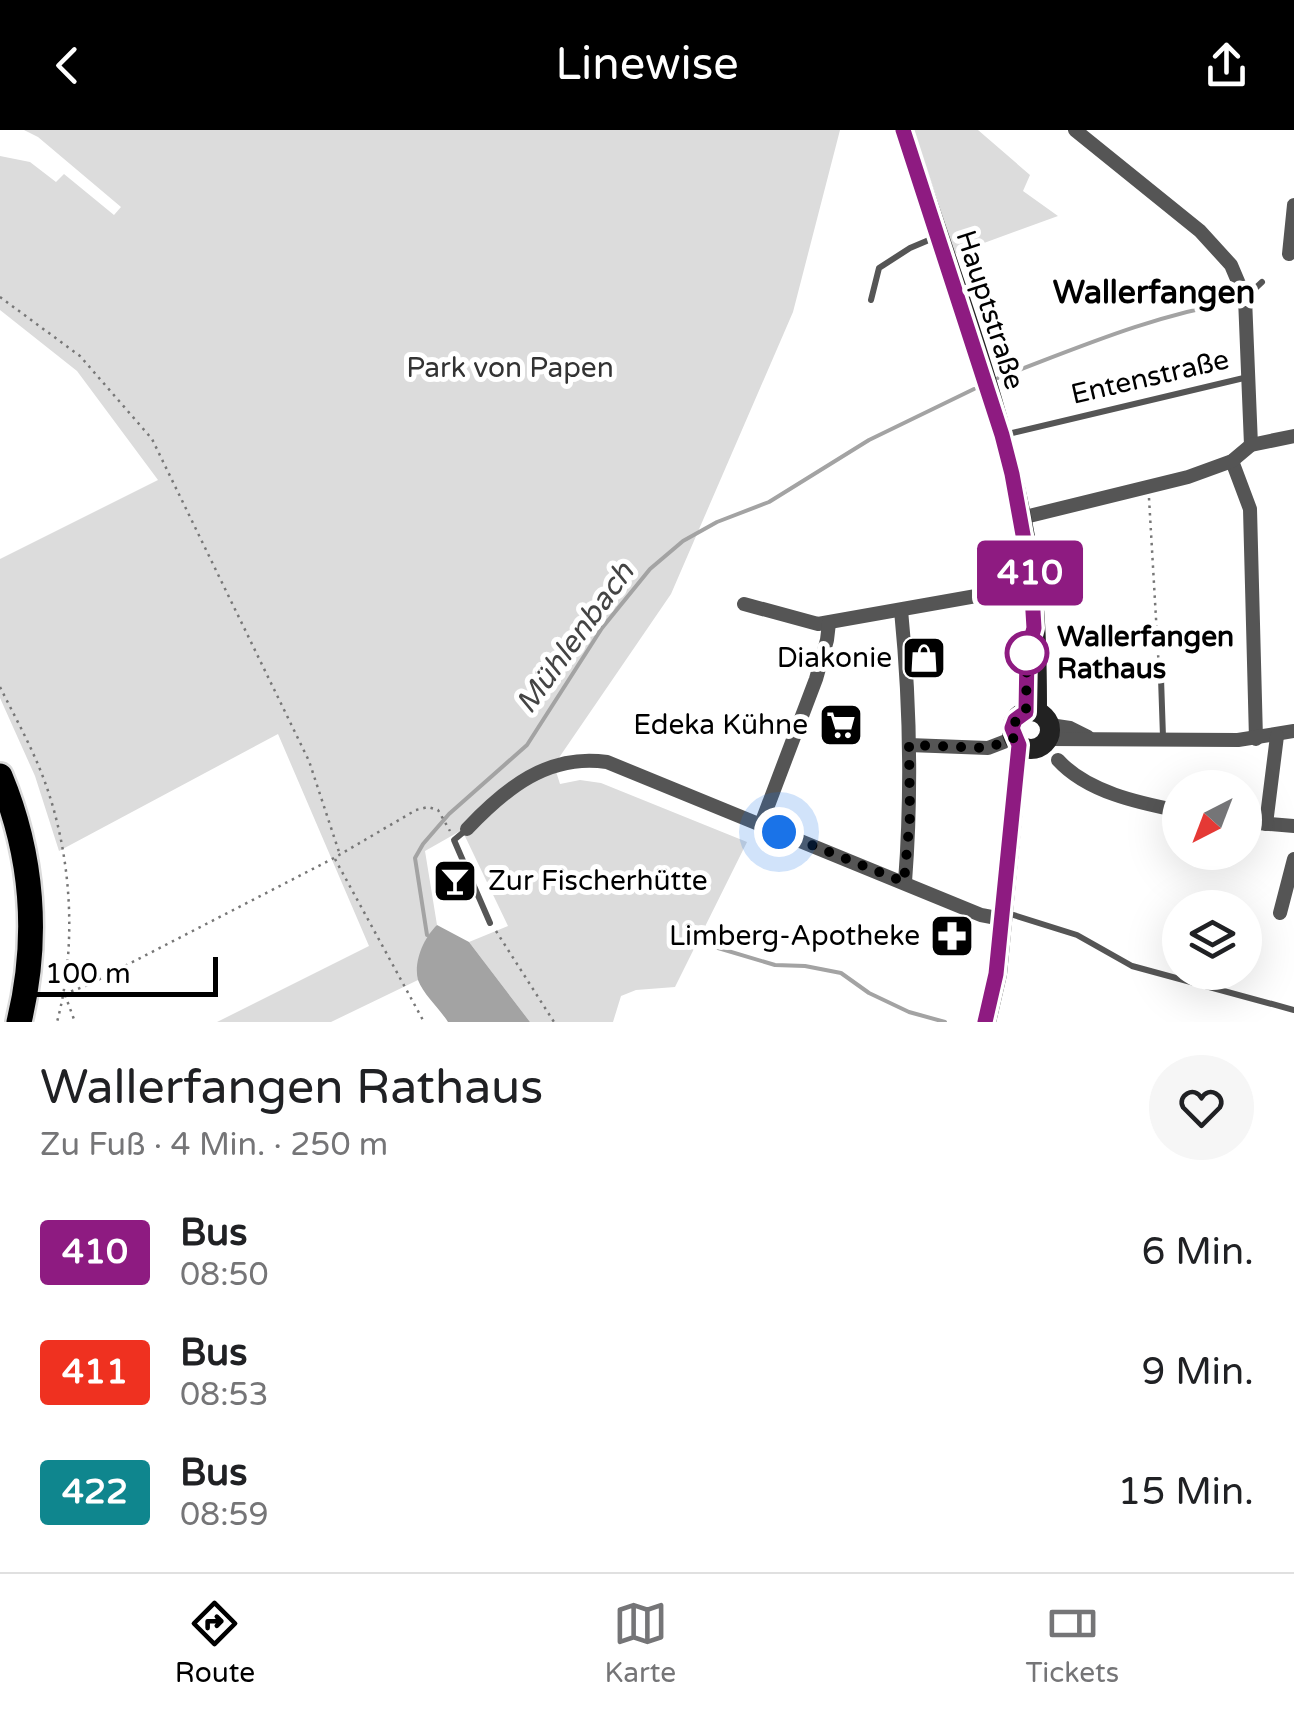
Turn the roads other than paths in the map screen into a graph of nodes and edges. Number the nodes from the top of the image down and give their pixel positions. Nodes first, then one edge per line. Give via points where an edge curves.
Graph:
1 (903, 130) edge
2 (1075, 130) edge
3 (1294, 205) edge
4 (938, 237) junction
5 (1289, 254) dead end
6 (1262, 282) dead end
7 (1245, 298) junction
8 (872, 300) dead end
9 (1250, 377) junction
10 (1002, 435) junction
11 (1294, 436) edge
12 (1251, 446) junction
13 (1232, 462) junction
14 (1021, 518) junction
15 (1032, 591) junction
16 (744, 604) dead end
17 (901, 610) junction
18 (828, 623) junction
19 (1161, 678) road end
20 (1032, 731) junction
21 (1294, 731) edge
22 (1277, 736) junction
23 (1256, 738) junction
24 (1163, 739) junction
25 (909, 745) junction
26 (1058, 760) dead end
27 (0, 776) edge
28 (1162, 806) edge
29 (0, 817) edge
30 (761, 824) junction
31 (1262, 824) edge
32 (1266, 824) junction
33 (1294, 826) edge
34 (467, 830) joint
35 (1294, 858) edge
36 (904, 882) junction
37 (1290, 896) edge
38 (1280, 913) dead end
39 (1003, 915) junction
40 (490, 923) road end
41 (1294, 1010) edge
42 (4, 1022) edge
43 (19, 1022) edge
44 (986, 1022) edge

1 - 4 main road, Hauptstraße
2 - 7 street via 1219,248
3 - 5 street
4 - 8 lane via 879,268
4 - 10 main road, Hauptstraße
6 - 7 lane
7 - 9 street
9 - 10 lane, Entenstraße
9 - 12 street
10 - 14 main road, Hauptstraße
11 - 12 street
12 - 13 street
13 - 14 street
13 - 23 street via 1250,509
14 - 15 main road, Hauptstraße
15 - 17 street
15 - 20 main road, Hauptstraße
16 - 18 street
17 - 18 street
17 - 25 street
18 - 30 street via 816,679
19 - 24 lane
20 - 24 street
20 - 25 street via 988,748
20 - 39 main road, Hauptstraße via 1016,776
21 - 22 street
22 - 23 street
22 - 32 street
23 - 24 street
25 - 36 street
26 - 28 street via 1090,784
27 - 43 highway via 25,854 31,907
29 - 42 highway via 18,907
30 - 34 street via 606,762 578,759 512,786
30 - 36 street
31 - 32 street
32 - 33 street
34 - 40 lane via 454,840
35 - 37 street
36 - 39 street via 982,914
37 - 38 street
39 - 41 lane via 1077,935 1132,966
39 - 44 main road, Hauptstraße

